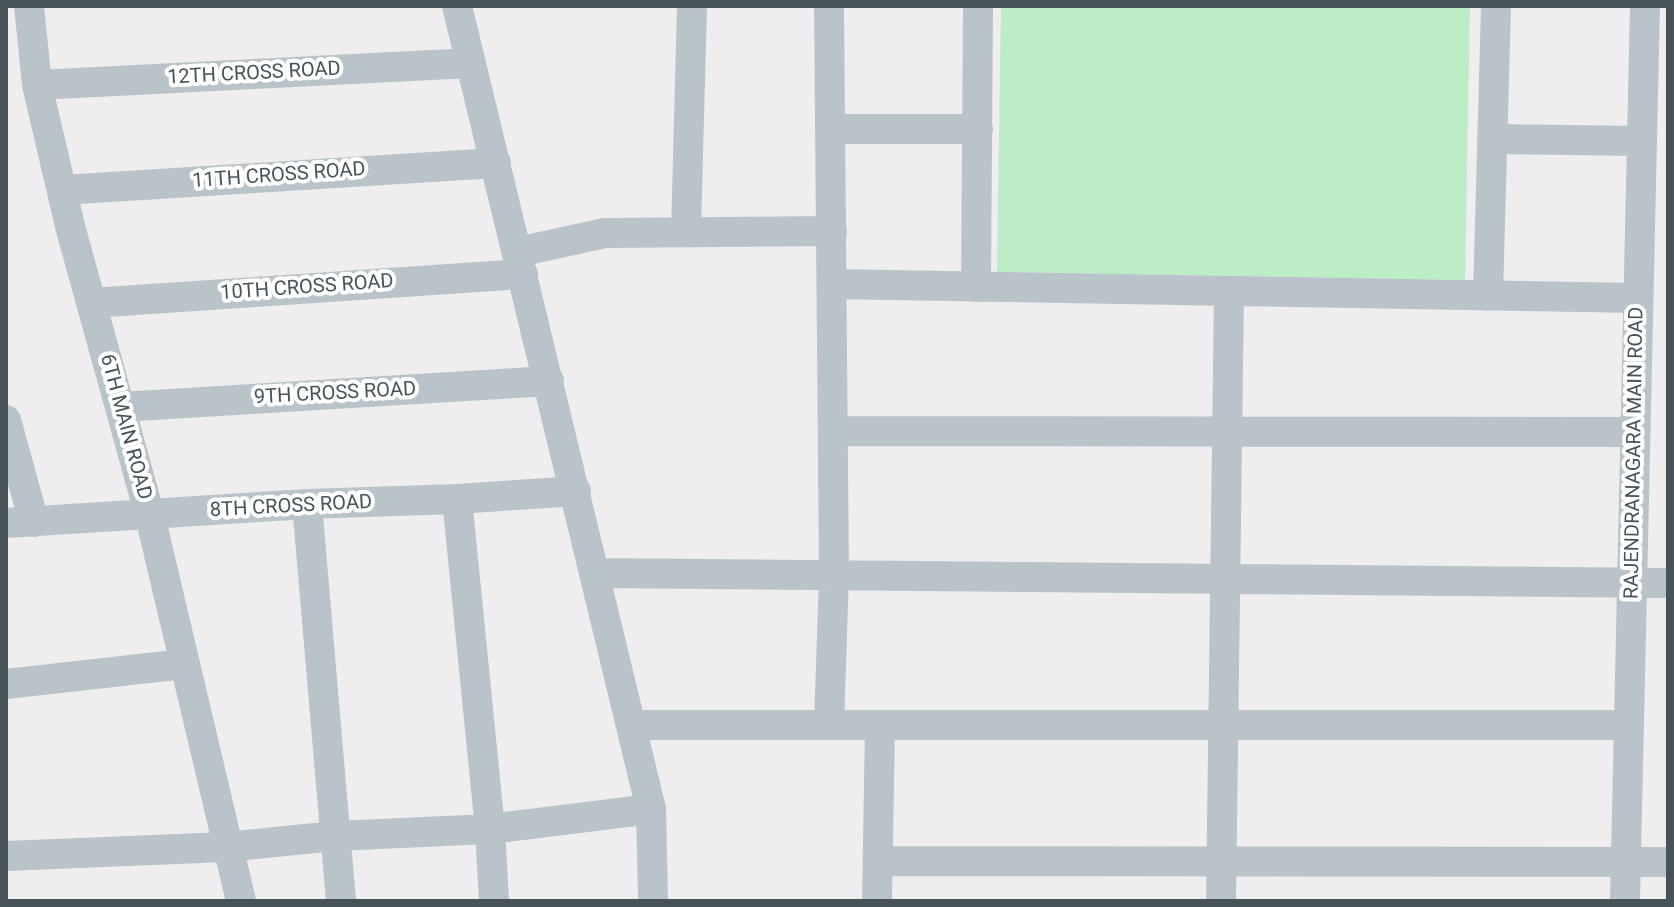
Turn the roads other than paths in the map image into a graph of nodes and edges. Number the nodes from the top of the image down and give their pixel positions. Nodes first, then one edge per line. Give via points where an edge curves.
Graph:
1 (29, 6) edge
2 (457, 6) edge
3 (692, 6) edge
4 (829, 6) edge
5 (978, 6) edge
6 (1496, 6) edge
7 (1645, 6) edge
8 (471, 63) junction
9 (37, 85) junction
10 (831, 129) junction
11 (978, 129) junction
12 (1492, 139) junction
13 (1642, 141) junction
14 (496, 163) junction
15 (62, 190) junction
16 (832, 231) junction
17 (686, 232) junction
18 (520, 263) junction
19 (833, 284) junction
20 (976, 287) junction
21 (1229, 291) junction
22 (1488, 296) junction
23 (1638, 298) junction
24 (91, 303) junction
25 (549, 381) junction
26 (120, 407) junction
27 (6, 420) edge
28 (833, 431) junction
29 (1227, 432) junction
30 (1635, 432) junction
31 (576, 491) junction
32 (457, 499) junction
33 (307, 504) junction
34 (150, 516) junction
35 (20, 523) edge
36 (596, 573) junction
37 (834, 575) junction
38 (1225, 579) junction
39 (1631, 583) junction
40 (1668, 583) edge
41 (184, 664) junction
42 (6, 684) edge
43 (632, 725) junction
44 (829, 725) junction
45 (880, 725) junction
46 (1223, 725) junction
47 (1629, 725) junction
48 (651, 809) junction
49 (490, 829) junction
50 (335, 836) junction
51 (226, 847) junction
52 (6, 856) edge
53 (878, 861) junction
54 (1221, 861) junction
55 (1625, 862) junction
56 (1668, 862) edge
57 (241, 901) edge
58 (341, 901) edge
59 (494, 901) edge
60 (653, 901) edge
61 (877, 901) edge
62 (1221, 901) edge
63 (1625, 901) edge

1 - 9 street, 6TH MAIN ROAD
2 - 8 street
3 - 17 street
4 - 10 street
5 - 11 street
6 - 12 street
7 - 13 street, RAJENDRANAGARA MAIN ROAD
8 - 9 street, 12TH CROSS ROAD
8 - 14 street
9 - 15 street, 6TH MAIN ROAD
10 - 11 street
10 - 16 street
11 - 20 street
12 - 13 street
12 - 22 street
13 - 23 street, RAJENDRANAGARA MAIN ROAD
14 - 15 street, 11TH CROSS ROAD
14 - 18 street
15 - 24 street, 6TH MAIN ROAD
16 - 17 street, 10TH CROSS ROAD
16 - 19 street
17 - 18 street, 10TH CROSS ROAD via 605,233
18 - 24 street, 10TH CROSS ROAD
18 - 25 street
19 - 20 street
19 - 28 street
20 - 21 street
21 - 22 street
21 - 29 street
22 - 23 street
23 - 30 street, RAJENDRANAGARA MAIN ROAD
24 - 26 street, 6TH MAIN ROAD
25 - 26 street, 9TH CROSS ROAD
25 - 31 street
26 - 34 street, 6TH MAIN ROAD
27 - 35 street
28 - 29 street
28 - 37 street
29 - 30 street
29 - 38 street
30 - 39 street, RAJENDRANAGARA MAIN ROAD
31 - 32 street, 8TH CROSS ROAD
31 - 36 street
32 - 33 street, 8TH CROSS ROAD
32 - 49 street
33 - 34 street, 8TH CROSS ROAD
33 - 50 street
34 - 35 street, 8TH CROSS ROAD
34 - 41 street, 6TH MAIN ROAD
36 - 37 street
36 - 43 street
37 - 38 street
37 - 44 street
38 - 39 street
38 - 46 street
39 - 40 street
39 - 47 street, RAJENDRANAGARA MAIN ROAD
41 - 42 street
41 - 51 street, 6TH MAIN ROAD
43 - 44 street
43 - 48 street
44 - 45 street
45 - 46 street
45 - 53 street
46 - 47 street
46 - 54 street
47 - 55 street, RAJENDRANAGARA MAIN ROAD
48 - 49 street
48 - 60 street
49 - 50 street
49 - 59 street
50 - 51 street
50 - 58 street
51 - 52 street
51 - 57 street, 6TH MAIN ROAD
53 - 54 street
53 - 61 street
54 - 55 street
54 - 62 street
55 - 56 street
55 - 63 street, RAJENDRANAGARA MAIN ROAD

